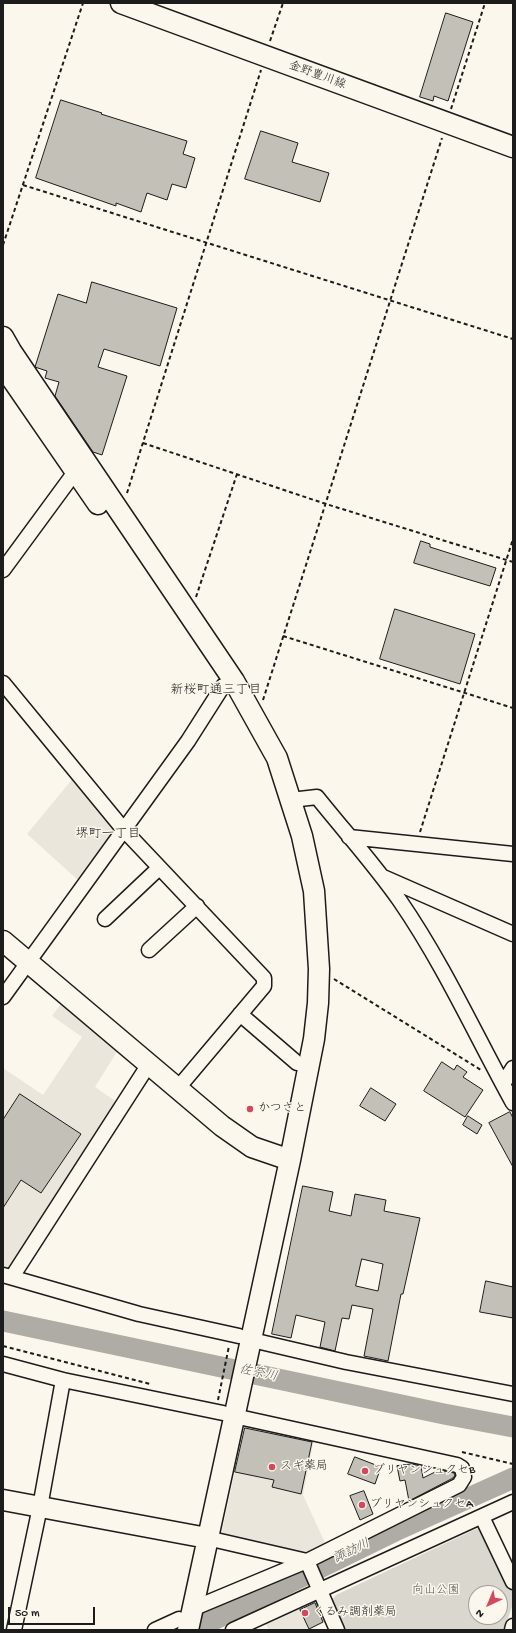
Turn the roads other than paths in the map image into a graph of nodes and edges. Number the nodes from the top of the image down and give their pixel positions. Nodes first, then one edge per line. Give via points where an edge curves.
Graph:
1 (121, 3) edge
2 (513, 148) edge
3 (3, 337) edge
4 (3, 366) edge
5 (75, 472) junction
6 (3, 570) edge
7 (3, 683) edge
8 (223, 686) junction
9 (291, 800) junction
10 (124, 830) junction
11 (349, 837) junction
12 (513, 854) edge
13 (159, 868) junction
14 (383, 877) junction
15 (197, 906) junction
16 (105, 919) dead end
17 (513, 934) edge
18 (3, 941) edge
19 (149, 950) dead end
20 (29, 962) junction
21 (3, 998) edge
22 (240, 1014) junction
23 (297, 1063) junction
24 (149, 1064) junction
25 (513, 1068) edge
26 (508, 1085) edge
27 (178, 1088) junction
28 (513, 1103) edge
29 (284, 1159) junction
30 (7, 1276) edge
31 (242, 1342) junction
32 (3, 1364) edge
33 (63, 1380) junction
34 (513, 1394) edge
35 (225, 1406) junction
36 (3, 1500) edge
37 (513, 1502) edge
38 (40, 1507) junction
39 (482, 1517) junction
40 (202, 1537) junction
41 (307, 1560) junction
42 (513, 1582) edge
43 (318, 1586) junction
44 (185, 1621) edge
45 (513, 1626) edge
46 (3, 1628) edge
47 (10, 1630) edge
48 (14, 1630) edge
49 (156, 1630) edge
50 (233, 1630) edge
51 (337, 1630) edge
52 (512, 1630) edge

1 - 2 street, 金野豊川線
3 - 9 street via 234,681 277,758
4 - 5 street
5 - 6 street
5 - 8 street
7 - 10 street
8 - 10 street via 188,741
8 - 23 street via 256,741 275,784 296,862 302,896 306,952 306,1011
9 - 11 street via 317,797
9 - 29 street via 314,891 319,970 314,1039
10 - 13 street
10 - 20 street
11 - 12 street
11 - 14 street
13 - 15 street
13 - 16 street
14 - 17 street
14 - 26 street via 439,965
15 - 19 street
15 - 22 street via 264,978 264,986
18 - 20 street
20 - 21 street
20 - 24 street
22 - 23 street
22 - 27 street
23 - 29 street
24 - 27 street
24 - 30 street
25 - 26 street
26 - 28 street
27 - 29 street via 222,1126 252,1147
29 - 31 street via 267,1262
30 - 31 street
31 - 34 street
31 - 35 street
32 - 33 street
33 - 35 street
33 - 38 street
35 - 40 street
35 - 41 street via 462,1468 464,1477 459,1485
36 - 38 street
37 - 39 street
38 - 40 street
38 - 48 street
39 - 42 street
39 - 43 street
40 - 41 street
40 - 44 street
41 - 43 street
41 - 44 street
43 - 50 street
43 - 51 street
44 - 49 street
45 - 52 street
46 - 47 street

